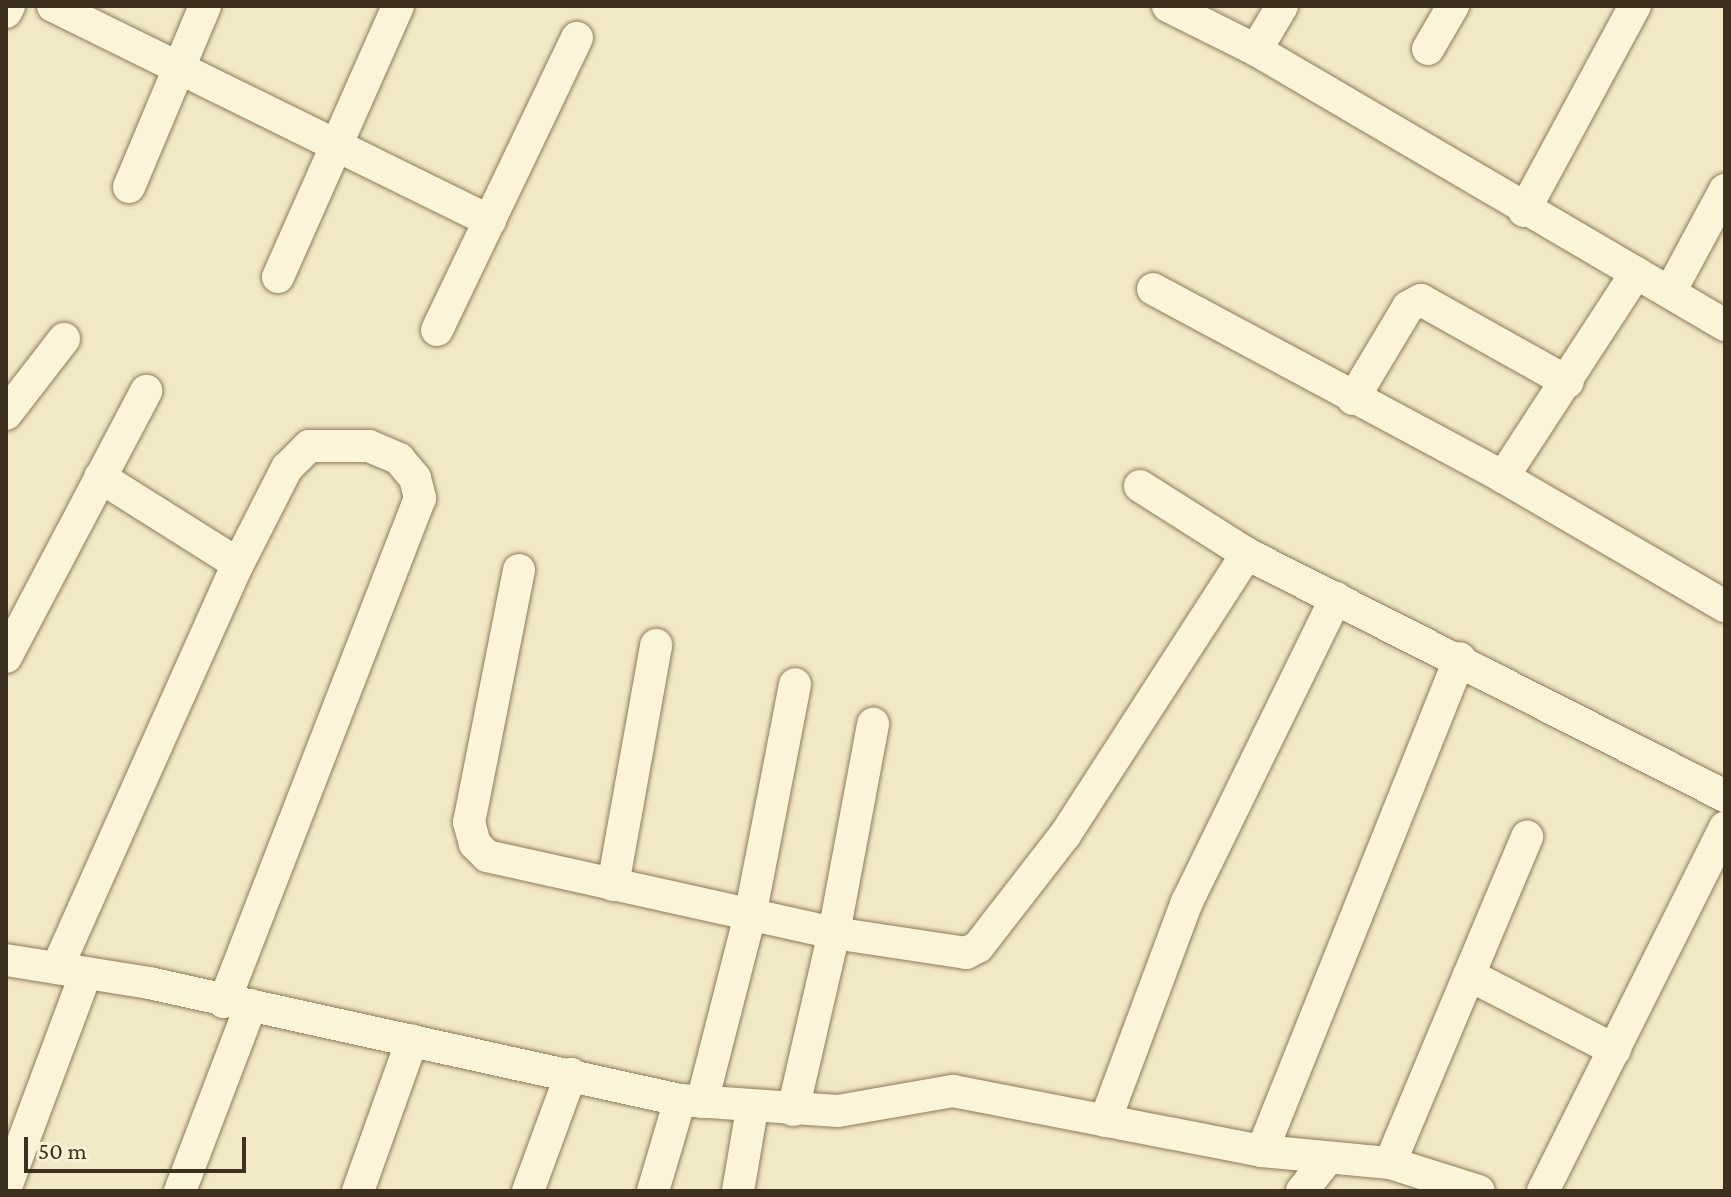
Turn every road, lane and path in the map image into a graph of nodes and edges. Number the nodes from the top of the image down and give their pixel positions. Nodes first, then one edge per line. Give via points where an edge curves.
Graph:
1 (9, 6) edge
2 (53, 6) edge
3 (205, 6) edge
4 (398, 6) edge
5 (1168, 6) edge
6 (1282, 6) edge
7 (1453, 6) edge
8 (1635, 6) edge
9 (6, 12) edge
10 (577, 38) dead end
11 (1428, 49) dead end
12 (1256, 50) junction
13 (179, 68) junction
14 (336, 145) junction
15 (129, 187) dead end
16 (1725, 190) edge
17 (1524, 211) junction
18 (490, 221) junction
19 (1636, 273) junction
20 (278, 277) dead end
21 (1153, 289) dead end
22 (1670, 292) junction
23 (1725, 325) edge
24 (437, 330) dead end
25 (64, 339) dead end
26 (1568, 382) junction
27 (146, 391) dead end
28 (1353, 399) junction
29 (6, 414) edge
30 (100, 477) junction
31 (1503, 477) junction
32 (1140, 486) dead end
33 (1247, 554) junction
34 (238, 564) junction
35 (519, 570) dead end
36 (1336, 598) junction
37 (1725, 606) edge
38 (656, 645) dead end
39 (6, 657) edge
40 (1460, 658) junction
41 (795, 684) dead end
42 (873, 724) dead end
43 (1725, 796) edge
44 (1725, 827) edge
45 (1527, 837) dead end
46 (613, 885) junction
47 (751, 911) junction
48 (834, 933) junction
49 (6, 960) edge
50 (72, 971) junction
51 (1469, 975) junction
52 (237, 1004) junction
53 (412, 1040) junction
54 (1615, 1050) junction
55 (571, 1074) junction
56 (691, 1101) junction
57 (752, 1109) junction
58 (793, 1110) junction
59 (1105, 1121) junction
60 (1262, 1151) junction
61 (1328, 1158) junction
62 (1390, 1163) junction
63 (6, 1187) edge
64 (180, 1191) edge
65 (358, 1191) edge
66 (528, 1191) edge
67 (653, 1191) edge
68 (738, 1191) edge
69 (1302, 1191) edge
70 (1479, 1191) edge
71 (1543, 1191) edge

1 - 9 street
2 - 13 street
3 - 13 street
4 - 14 street
5 - 12 street
6 - 12 street
7 - 11 street
8 - 17 street
10 - 18 street
12 - 17 street
13 - 14 street
13 - 15 street
14 - 18 street
14 - 20 street
16 - 22 street
17 - 19 street
18 - 24 street
19 - 22 street
19 - 26 street
21 - 28 street
22 - 23 street
25 - 29 street
26 - 28 street via 1421,300 1408,307
26 - 31 street
27 - 30 street
28 - 31 street
30 - 34 street
30 - 39 street
31 - 37 street
32 - 33 street
33 - 36 street
33 - 48 street via 1065,835 978,947 953,953
34 - 50 street
34 - 52 street via 287,468 309,446 369,446 399,459 415,478 420,498
35 - 46 street via 469,822 475,844 504,863
36 - 40 street
36 - 59 street via 1186,904
38 - 46 street
40 - 43 street
40 - 60 street
41 - 47 street
42 - 48 street
44 - 54 street
45 - 51 street
46 - 47 street
47 - 48 street
47 - 56 street
48 - 58 street
49 - 50 street
50 - 52 street
50 - 63 street
51 - 54 street
51 - 62 street
52 - 53 street
52 - 64 street
53 - 55 street
53 - 65 street
54 - 71 street
55 - 56 street
55 - 66 street
56 - 57 street
56 - 67 street
57 - 58 street
57 - 68 street
58 - 59 street via 838,1111 953,1091
59 - 60 street
60 - 61 street
61 - 62 street
61 - 69 street
62 - 70 street

